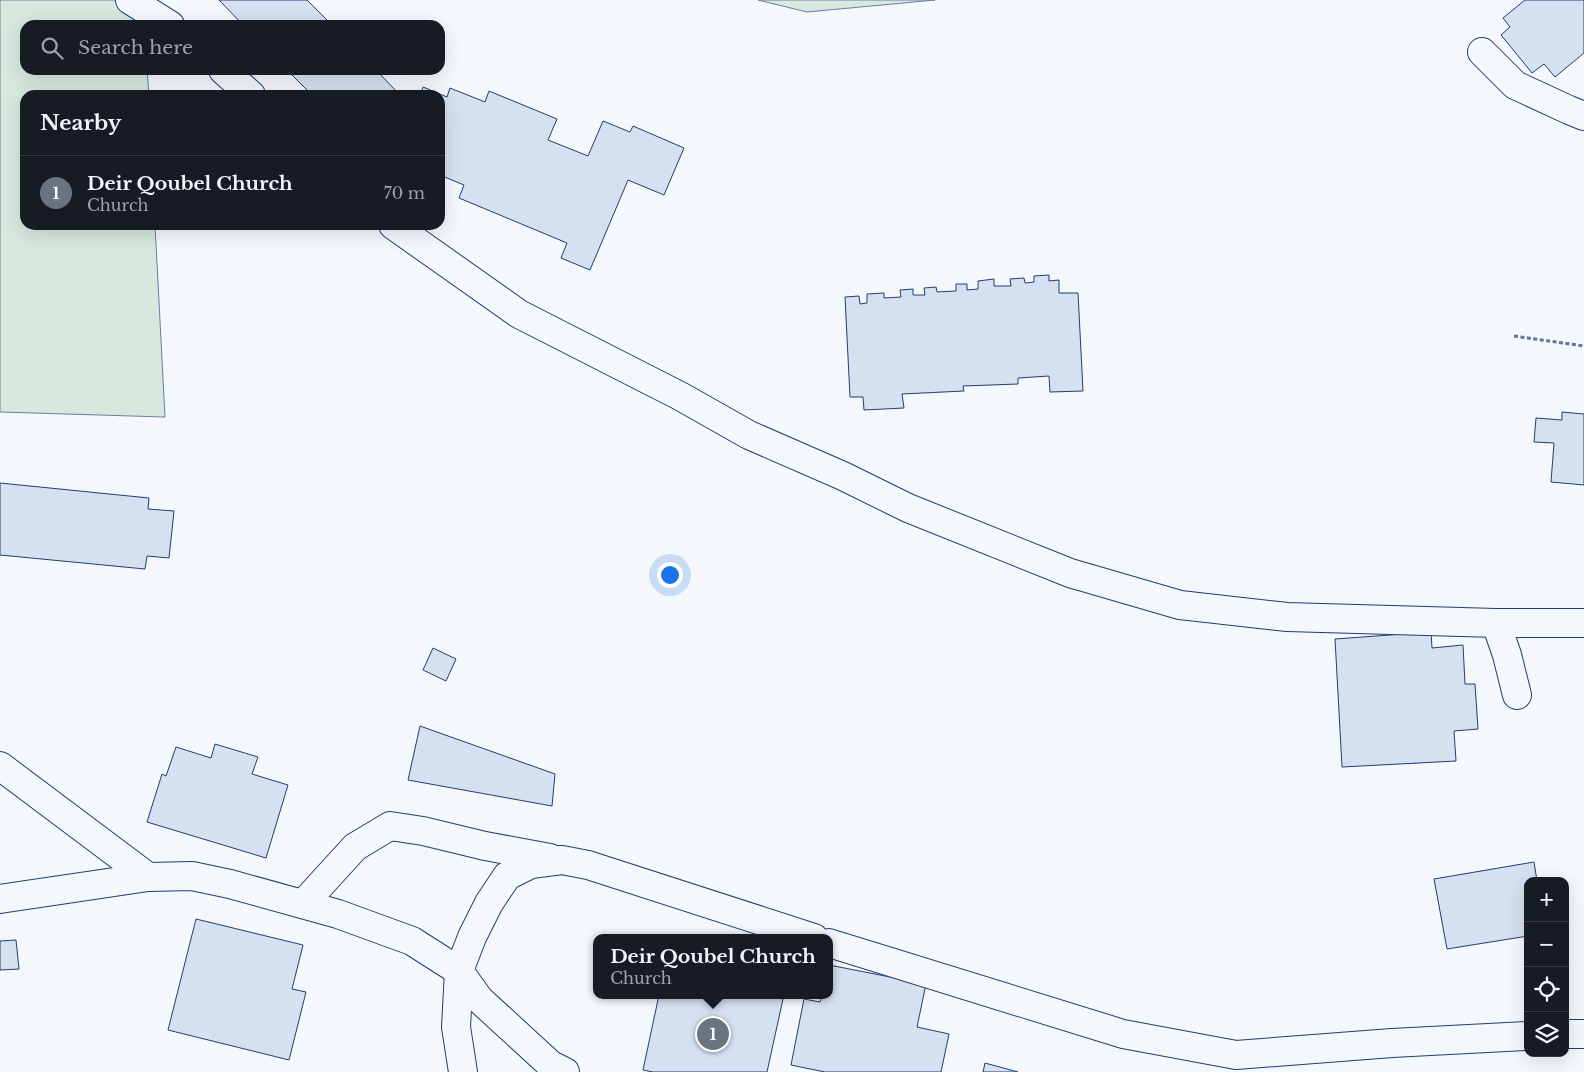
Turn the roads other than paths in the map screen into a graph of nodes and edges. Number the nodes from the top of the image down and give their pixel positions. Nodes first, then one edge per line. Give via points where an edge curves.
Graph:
1 (130, 0) edge
2 (162, 20) edge
3 (1482, 52) dead end
4 (229, 75) edge
5 (245, 90) edge
6 (1584, 116) edge
7 (400, 230) edge
8 (1496, 623) junction
9 (1584, 624) edge
10 (1517, 695) dead end
11 (0, 766) edge
12 (562, 860) junction
13 (148, 877) junction
14 (0, 900) edge
15 (303, 904) junction
16 (802, 934) edge
17 (833, 943) edge
18 (459, 971) junction
19 (1569, 1034) edge
20 (1584, 1034) edge
21 (1524, 1036) edge
22 (463, 1072) edge
23 (565, 1072) edge

1 - 2 street
3 - 6 street via 1515,85
4 - 5 street
7 - 8 street via 519,314 749,435 908,508 1070,573 1190,606 1287,617
8 - 9 street
8 - 10 street
11 - 13 street
12 - 15 street via 390,826 355,846
12 - 16 street via 588,864
12 - 18 street via 532,864 507,876 489,903
13 - 14 street
13 - 15 street via 192,876
15 - 18 street via 412,942
17 - 21 street via 1123,1034 1236,1055
18 - 22 street via 456,1027
18 - 23 street via 479,999 551,1065
19 - 20 street

